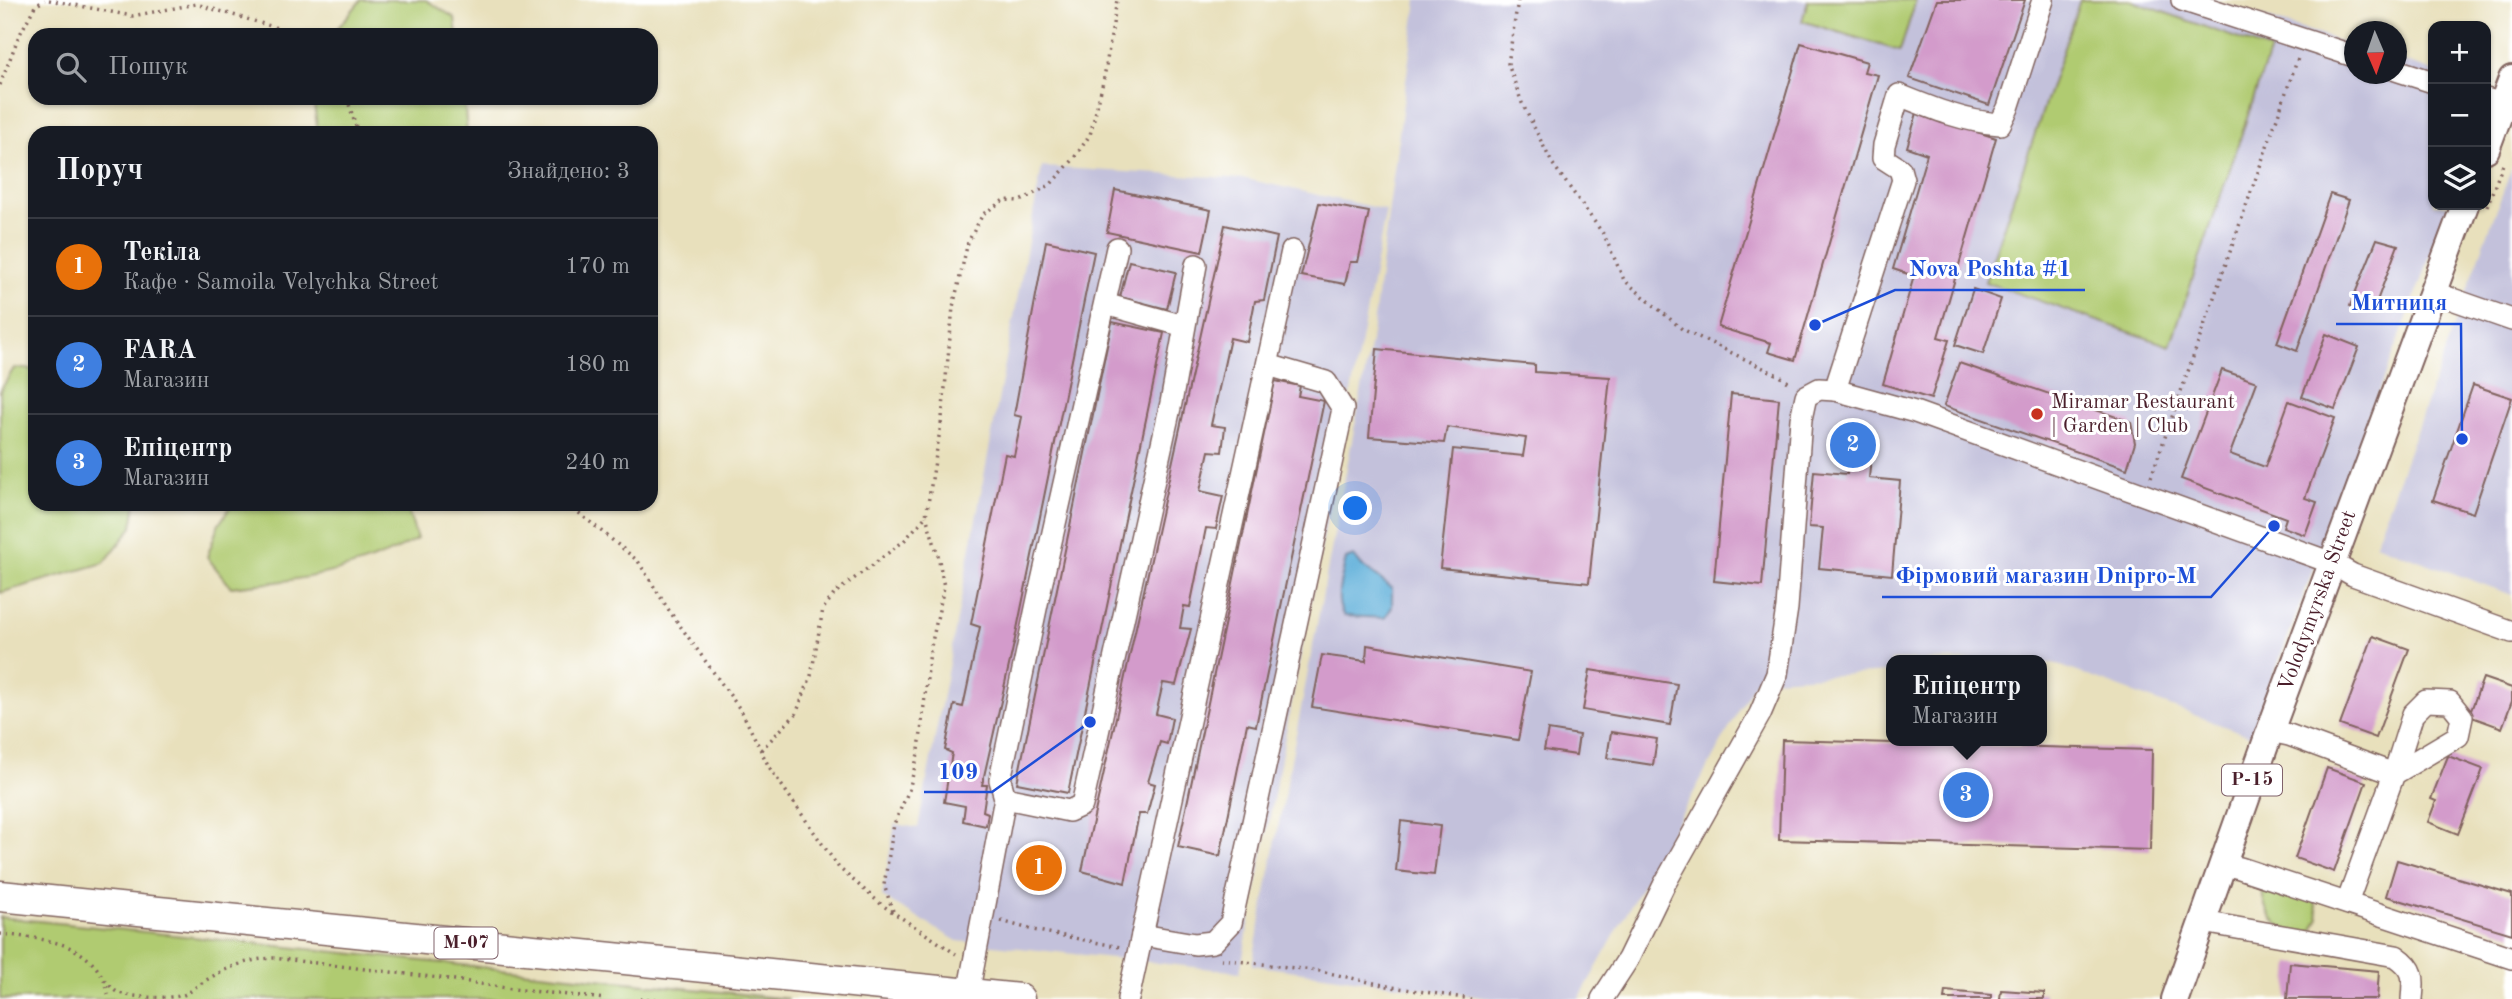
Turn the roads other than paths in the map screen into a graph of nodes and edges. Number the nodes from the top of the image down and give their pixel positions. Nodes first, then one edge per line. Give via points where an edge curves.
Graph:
1 (2043, 0) edge
2 (2182, 0) edge
3 (2344, 53) edge
4 (2407, 74) edge
5 (2512, 79) edge
6 (2428, 80) edge
7 (2494, 102) edge
8 (2486, 147) edge
9 (2463, 210) edge
10 (1117, 247) dead end
11 (1292, 251) dead end
12 (1196, 265) dead end
13 (2432, 292) junction
14 (1105, 304) junction
15 (2512, 320) edge
16 (1184, 326) junction
17 (1268, 365) junction
18 (1835, 390) junction
19 (2332, 563) junction
20 (2512, 632) edge
21 (2270, 731) junction
22 (1004, 798) junction
23 (2222, 864) junction
24 (0, 896) edge
25 (2347, 903) junction
26 (2203, 922) junction
27 (1140, 943) junction
28 (2512, 958) edge
29 (970, 980) junction
30 (933, 994) edge
31 (1019, 999) edge
32 (1128, 999) edge
33 (1602, 999) edge
34 (2175, 999) edge
35 (2412, 999) edge

1 - 18 lane via 2000,124 1899,95 1883,158 1900,169 1903,180
2 - 3 lane
4 - 6 lane
5 - 7 main road
7 - 8 main road
9 - 13 main road, Volodymyrska Street / Р-15
10 - 14 lane
11 - 17 lane
12 - 16 lane
13 - 15 lane
13 - 19 main road, Volodymyrska Street / Р-15
14 - 16 lane
14 - 22 lane via 1000,780
16 - 22 lane via 1082,805 1069,811
17 - 27 lane
17 - 27 lane via 1326,382 1343,409 1234,910 1231,923 1213,942
18 - 19 lane via 1915,412
18 - 33 lane via 1819,389 1806,396 1801,419 1787,608 1777,674 1760,714
19 - 20 lane via 2353,575
19 - 21 main road, Volodymyrska Street / Р-15
21 - 23 main road, Volodymyrska Street / Р-15
21 - 25 lane via 2394,774
22 - 29 lane
23 - 25 lane
23 - 26 main road, Volodymyrska Street / Р-15
24 - 30 highway, М-07
25 - 28 lane
26 - 34 main road, Volodymyrska Street / Р-15
26 - 35 lane via 2396,956 2409,965 2414,980
27 - 32 lane
29 - 30 highway, М-07
29 - 31 highway, М-07

